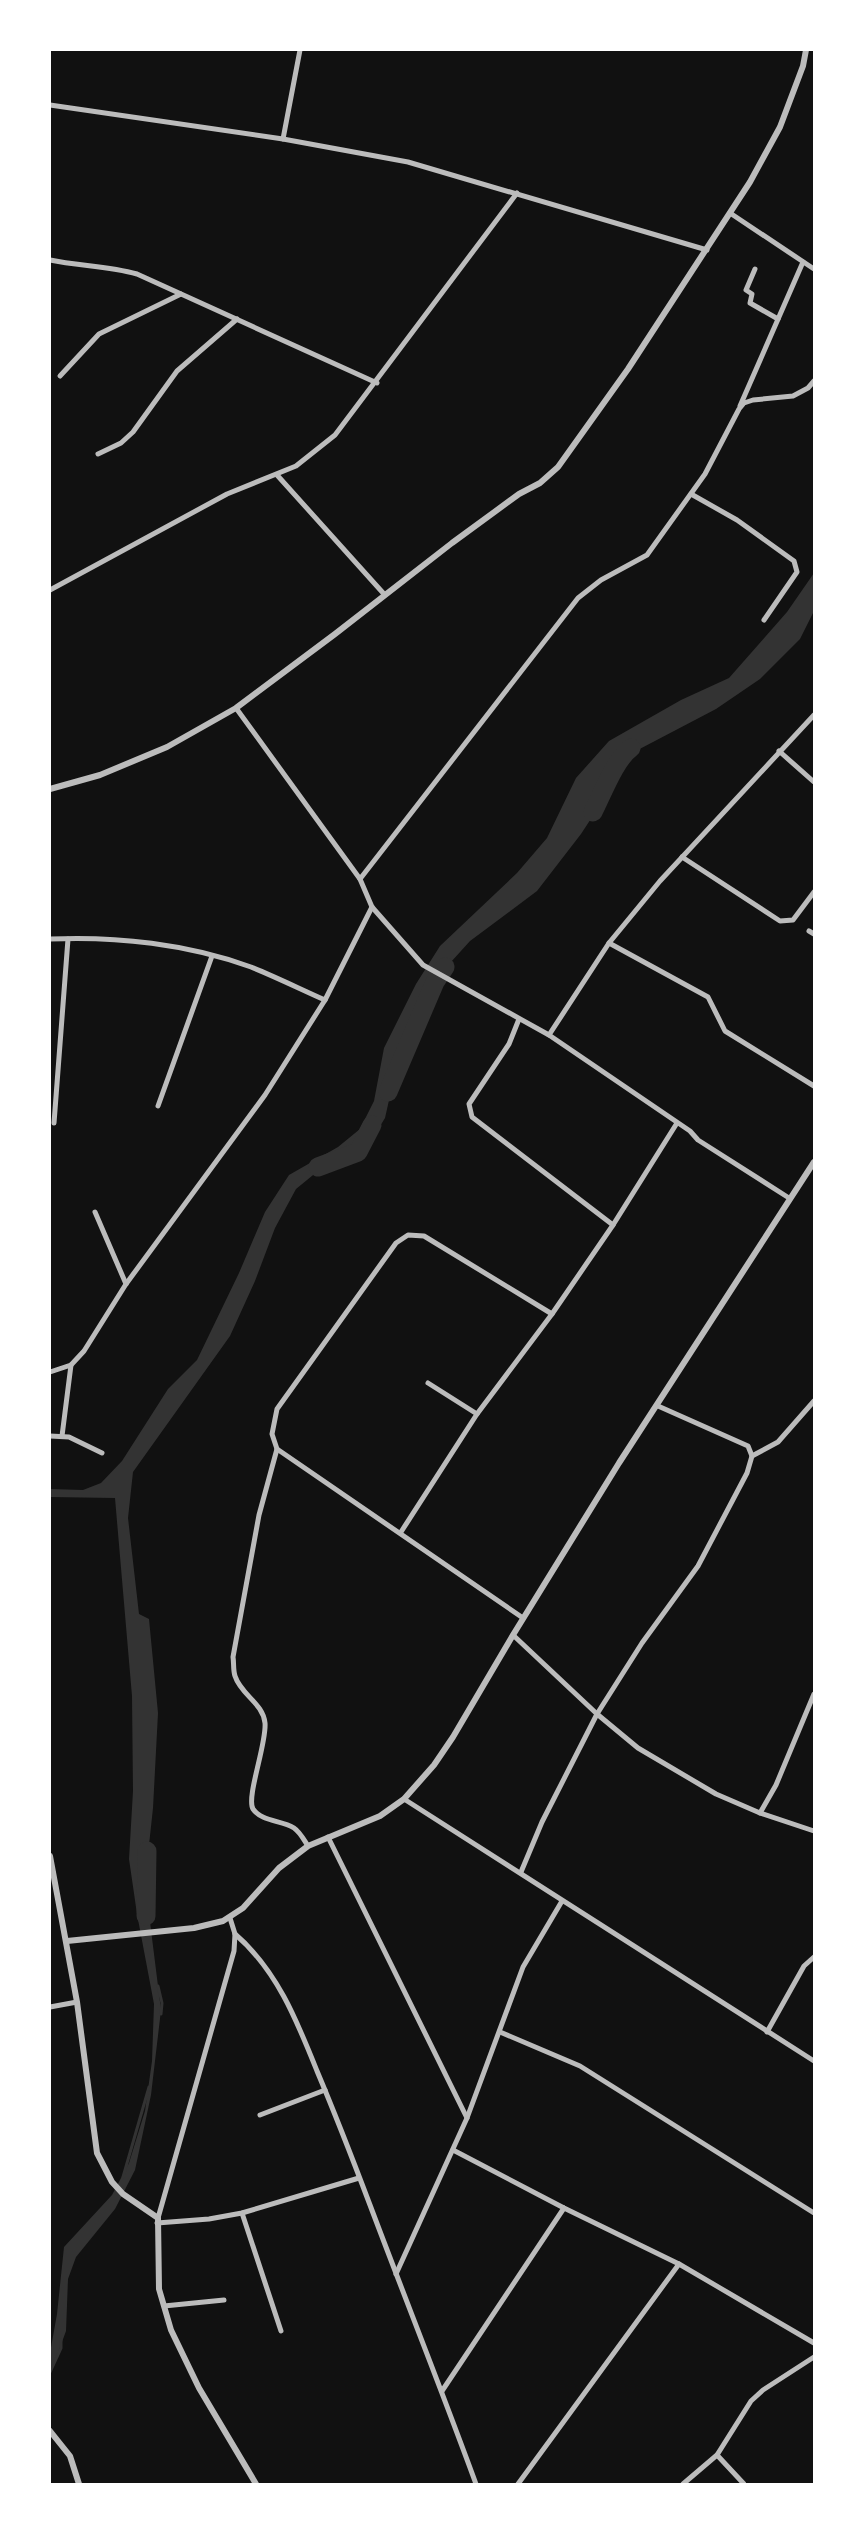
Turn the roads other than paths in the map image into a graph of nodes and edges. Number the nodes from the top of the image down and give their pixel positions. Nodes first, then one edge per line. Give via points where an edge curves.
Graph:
1 (300, 50) edge
2 (806, 50) edge
3 (50, 105) edge
4 (283, 139) junction
5 (517, 193) junction
6 (730, 213) junction
7 (708, 250) junction
8 (50, 260) edge
9 (803, 262) junction
10 (755, 269) dead end
11 (814, 269) edge
12 (181, 294) junction
13 (237, 319) junction
14 (778, 319) junction
15 (60, 376) dead end
16 (814, 382) edge
17 (377, 383) junction
18 (738, 409) junction
19 (98, 454) dead end
20 (277, 475) junction
21 (691, 494) junction
22 (50, 590) edge
23 (384, 594) junction
24 (764, 620) dead end
25 (236, 708) junction
26 (814, 715) edge
27 (779, 751) junction
28 (814, 782) edge
29 (50, 789) edge
30 (682, 857) junction
31 (360, 879) junction
32 (814, 892) edge
33 (372, 907) junction
34 (68, 938) junction
35 (50, 939) edge
36 (609, 943) junction
37 (212, 956) junction
38 (325, 1000) junction
39 (519, 1019) junction
40 (549, 1035) junction
41 (814, 1086) edge
42 (158, 1106) dead end
43 (54, 1122) dead end
44 (677, 1123) junction
45 (813, 1164) edge
46 (789, 1198) junction
47 (95, 1212) dead end
48 (613, 1225) junction
49 (126, 1284) junction
50 (552, 1314) junction
51 (70, 1365) junction
52 (50, 1372) edge
53 (428, 1383) dead end
54 (814, 1401) edge
55 (658, 1406) junction
56 (477, 1414) junction
57 (50, 1436) edge
58 (62, 1436) junction
59 (277, 1449) junction
60 (102, 1453) dead end
61 (752, 1456) junction
62 (401, 1532) junction
63 (523, 1618) junction
64 (513, 1635) junction
65 (814, 1694) edge
66 (597, 1714) junction
67 (404, 1799) junction
68 (760, 1813) junction
69 (814, 1831) edge
70 (328, 1837) junction
71 (308, 1846) junction
72 (50, 1856) edge
73 (521, 1872) junction
74 (562, 1901) junction
75 (230, 1918) junction
76 (235, 1934) junction
77 (66, 1941) junction
78 (814, 1957) edge
79 (76, 2002) junction
80 (50, 2007) edge
81 (500, 2032) junction
82 (767, 2032) junction
83 (814, 2061) edge
84 (325, 2090) junction
85 (260, 2115) dead end
86 (466, 2118) junction
87 (453, 2150) junction
88 (359, 2178) junction
89 (564, 2208) junction
90 (814, 2212) edge
91 (242, 2213) junction
92 (157, 2220) junction
93 (679, 2264) junction
94 (396, 2274) junction
95 (224, 2300) dead end
96 (164, 2306) junction
97 (282, 2330) dead end
98 (814, 2343) edge
99 (814, 2357) edge
100 (442, 2391) junction
101 (50, 2431) edge
102 (717, 2455) junction
103 (79, 2484) edge
104 (256, 2484) edge
105 (476, 2484) edge
106 (518, 2484) edge
107 (683, 2484) edge
108 (744, 2484) edge

1 - 4 street
2 - 6 street via 780,128
3 - 4 street
4 - 5 street via 408,162
5 - 7 street
5 - 17 street
6 - 7 street
6 - 9 street
7 - 23 street via 558,467
8 - 12 street via 81,267 116,268
9 - 11 street
9 - 14 street
10 - 14 street via 746,290 752,294 750,304
12 - 13 street
12 - 15 street via 99,334
13 - 17 street
13 - 19 street via 177,371 122,443
14 - 18 street
16 - 18 street via 793,396 753,400
17 - 20 street via 335,436 296,466
18 - 21 street via 706,474
20 - 22 street via 227,494
20 - 23 street
21 - 24 street via 737,520 794,561 797,572
21 - 31 street via 647,554 601,580 578,598
23 - 25 street
25 - 29 street via 158,750 100,775
25 - 31 street
26 - 27 street
27 - 28 street
27 - 30 street
30 - 32 street via 780,921 793,920
30 - 36 street
31 - 33 street
33 - 38 street
33 - 39 street via 423,965
34 - 35 street
34 - 37 street via 152,943
34 - 43 street
36 - 40 street
36 - 41 street via 708,997 725,1031
37 - 38 street via 250,967
37 - 42 street
38 - 49 street via 265,1094
39 - 40 street
39 - 48 street via 509,1044 469,1104 469,1111 472,1117
40 - 44 street
44 - 46 street via 706,1146
44 - 48 street
45 - 46 street
46 - 55 street
47 - 49 street
48 - 50 street
49 - 51 street via 84,1351
50 - 56 street
50 - 59 street via 424,1236 408,1235 396,1243 277,1409 272,1434
51 - 52 street
51 - 58 street
53 - 56 street
54 - 61 street via 778,1442
55 - 61 street via 748,1446
55 - 63 street
56 - 62 street
57 - 58 street
58 - 60 street
59 - 62 street via 372,1516
59 - 71 street via 259,1516 233,1657 235,1676 244,1692 263,1711 265,1724 251,1798 253,1808 260,1816 294,1828
61 - 66 street via 747,1473 698,1566 642,1643
62 - 63 street
63 - 64 street
64 - 66 street
64 - 67 street via 453,1737
65 - 68 street via 776,1785
66 - 68 street via 638,1748 716,1794
66 - 73 street via 542,1822
67 - 70 street via 380,1816
67 - 73 street
68 - 69 street
70 - 71 street
70 - 86 street
71 - 75 street via 279,1868
72 - 77 street
73 - 74 street
74 - 81 street via 523,1967
74 - 82 street
75 - 76 street
75 - 77 street via 209,1926
76 - 84 street via 248,1944 286,1998
76 - 92 street via 234,1951
77 - 79 street
78 - 82 street via 804,1966
79 - 80 street
79 - 92 street via 97,2153 112,2182
81 - 86 street
81 - 90 street via 580,2066
82 - 83 street
84 - 85 street
84 - 88 street
86 - 87 street
87 - 89 street
87 - 94 street
88 - 91 street
88 - 94 street
89 - 93 street
89 - 100 street
91 - 92 street via 209,2219
91 - 97 street
92 - 96 street via 159,2289
93 - 98 street
93 - 106 street
94 - 100 street
95 - 96 street
96 - 104 street via 177,2345 195,2381
99 - 102 street via 751,2401
100 - 105 street
101 - 103 street via 70,2456
102 - 107 street
102 - 108 street

